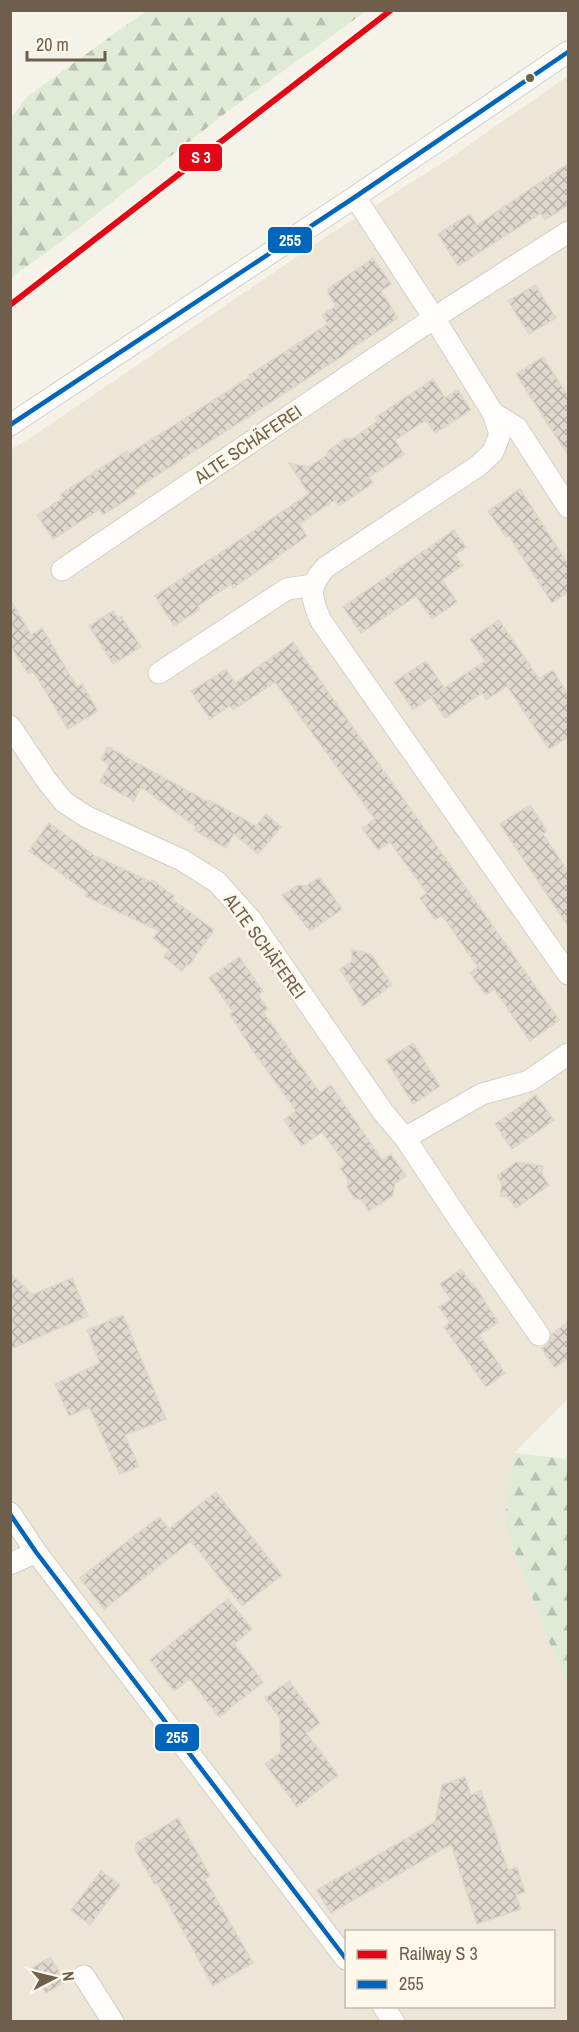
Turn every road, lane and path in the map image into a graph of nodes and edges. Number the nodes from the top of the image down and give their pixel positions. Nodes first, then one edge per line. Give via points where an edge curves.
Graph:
1 (568, 52) edge
2 (355, 197) junction
3 (568, 232) edge
4 (434, 318) junction
5 (493, 413) junction
6 (10, 424) edge
7 (568, 507) edge
8 (62, 570) dead end
9 (313, 585) junction
10 (159, 673) dead end
11 (10, 726) edge
12 (568, 975) edge
13 (568, 1054) edge
14 (405, 1138) junction
15 (539, 1335) dead end
16 (10, 1513) edge
17 (36, 1552) junction
18 (10, 1564) edge
19 (345, 1958) edge
20 (84, 1976) dead end
21 (384, 2008) edge
22 (113, 2022) edge
23 (394, 2022) edge

1 - 2 street
2 - 4 street
2 - 6 street
3 - 4 street, ALTE SCHÄFEREI
4 - 5 street
4 - 8 street, ALTE SCHÄFEREI
5 - 7 street via 517,428
5 - 9 street via 500,435 493,452 478,466 345,552 326,567
9 - 10 street via 287,589
9 - 12 street via 313,603 321,621
11 - 14 street, ALTE SCHÄFEREI via 64,802 87,817 182,860 217,882 234,899
13 - 14 street via 529,1081 482,1094
14 - 15 street, ALTE SCHÄFEREI
16 - 17 street
17 - 18 street
17 - 19 street
20 - 22 street
21 - 23 street

